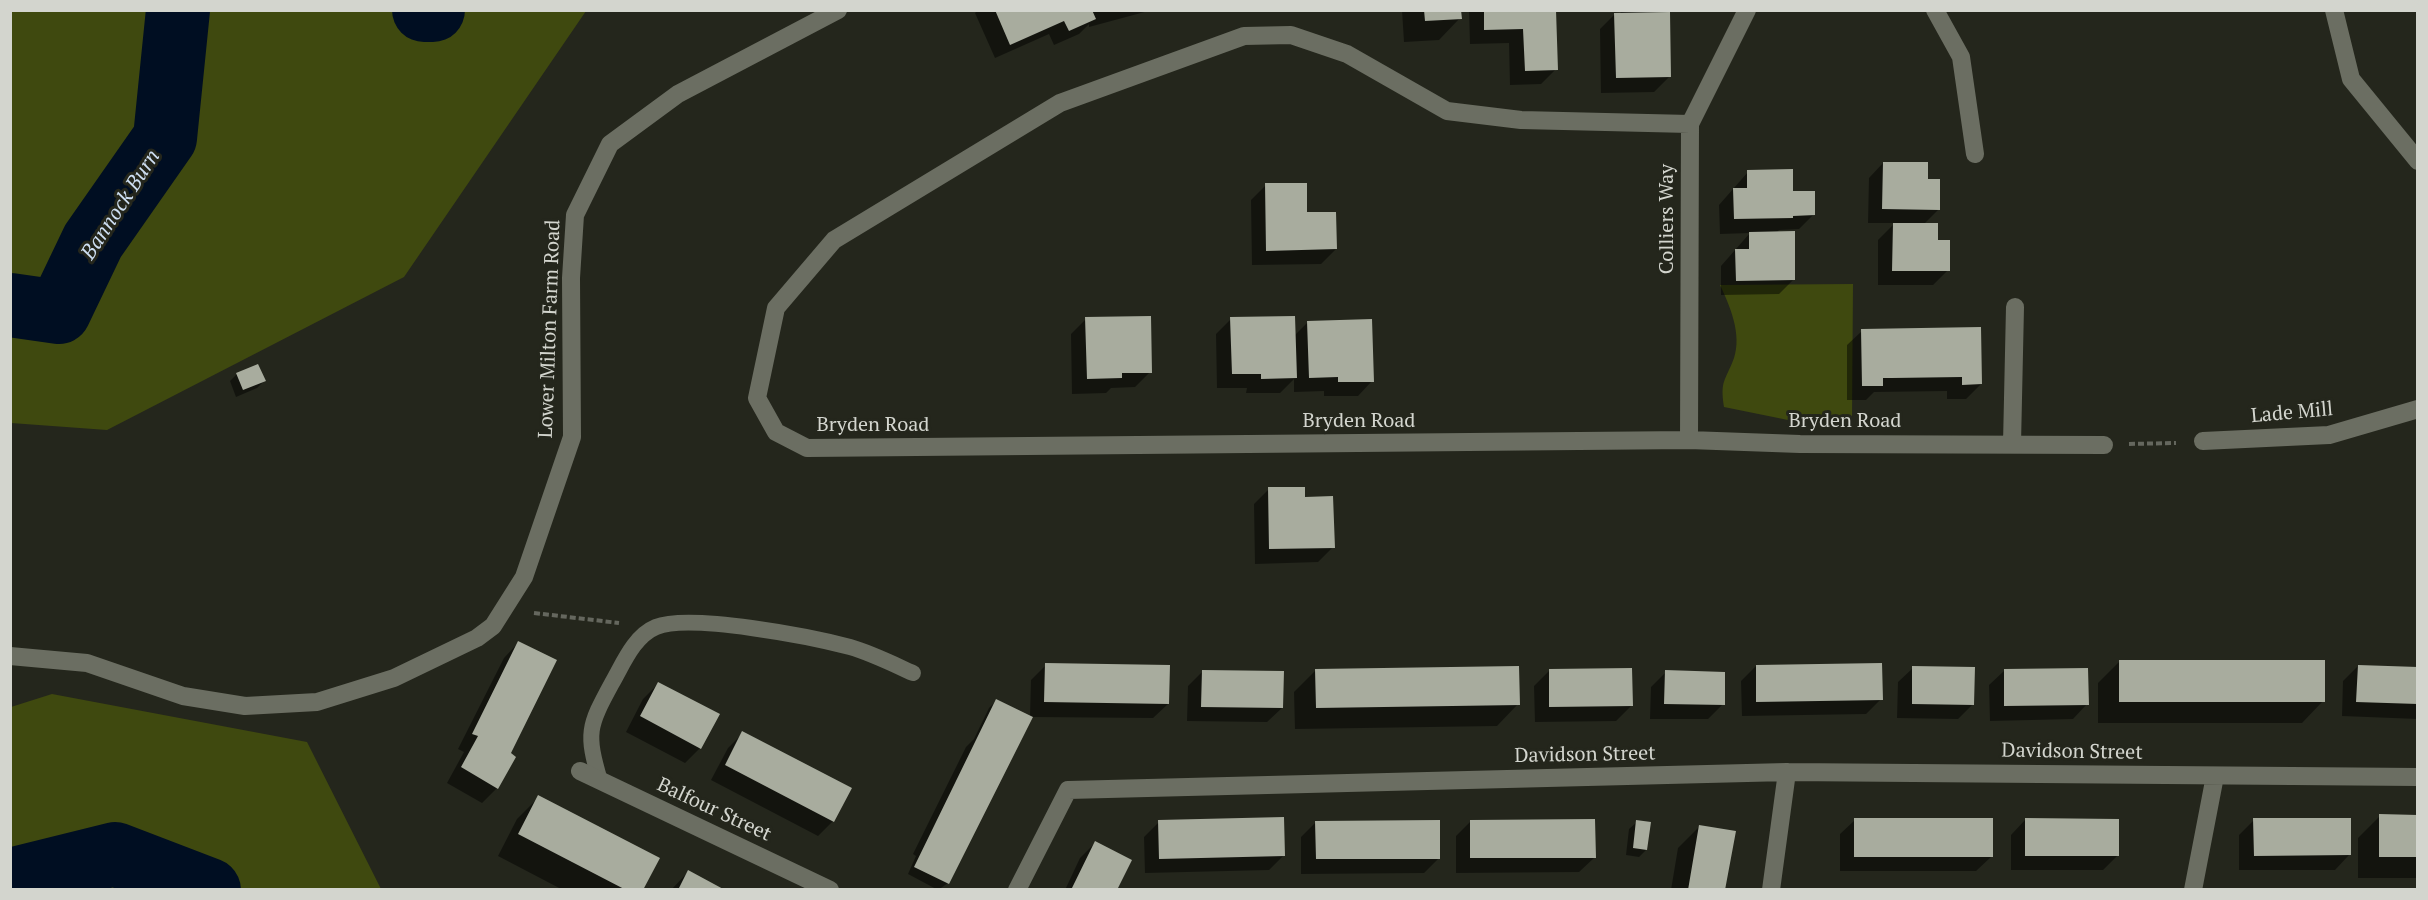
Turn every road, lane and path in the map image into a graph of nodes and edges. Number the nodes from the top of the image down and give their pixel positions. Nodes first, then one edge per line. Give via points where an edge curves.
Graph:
1 (838, 10) edge
2 (1747, 10) edge
3 (1935, 10) edge
4 (2334, 10) edge
5 (1690, 124) junction
6 (1975, 154) dead end
7 (2418, 161) edge
8 (2015, 307) dead end
9 (2418, 409) edge
10 (1689, 440) junction
11 (2204, 441) joint
12 (2012, 444) junction
13 (2104, 445) joint
14 (503, 609) junction
15 (656, 627) junction
16 (10, 656) edge
17 (913, 673) dead end
18 (580, 771) dead end
19 (1787, 772) junction
20 (2215, 776) junction
21 (2418, 777) edge
22 (600, 781) junction
23 (830, 890) edge
24 (1017, 890) edge
25 (1771, 890) edge
26 (2193, 890) edge

1 - 14 street, Lower Milton Farm Road via 678,94 610,144 575,215 571,278 572,437 524,577
2 - 5 street, Colliers Way
3 - 6 street via 1961,57
4 - 7 street via 2351,79
5 - 10 street, Colliers Way
5 - 10 street, Bryden Road via 1521,120 1447,111 1347,54 1291,35 1244,36 1060,103 834,240 776,308 757,398 776,432 807,448
8 - 12 street
9 - 11 street, Lade Mill via 2329,435
10 - 12 street, Bryden Road
11 - 13 path
12 - 13 street, Bryden Road
14 - 15 path
14 - 16 street, Lower Milton Farm Road via 493,626 477,638 394,678 317,702 245,706 183,696 87,663
15 - 17 lane via 694,623 802,637 852,648
15 - 22 lane via 634,645 596,713 589,741
18 - 22 street, Balfour Street
19 - 20 street, Davidson Street
19 - 24 street, Davidson Street via 1068,790
19 - 25 street
20 - 21 street, Davidson Street
20 - 26 street
22 - 23 street, Balfour Street

